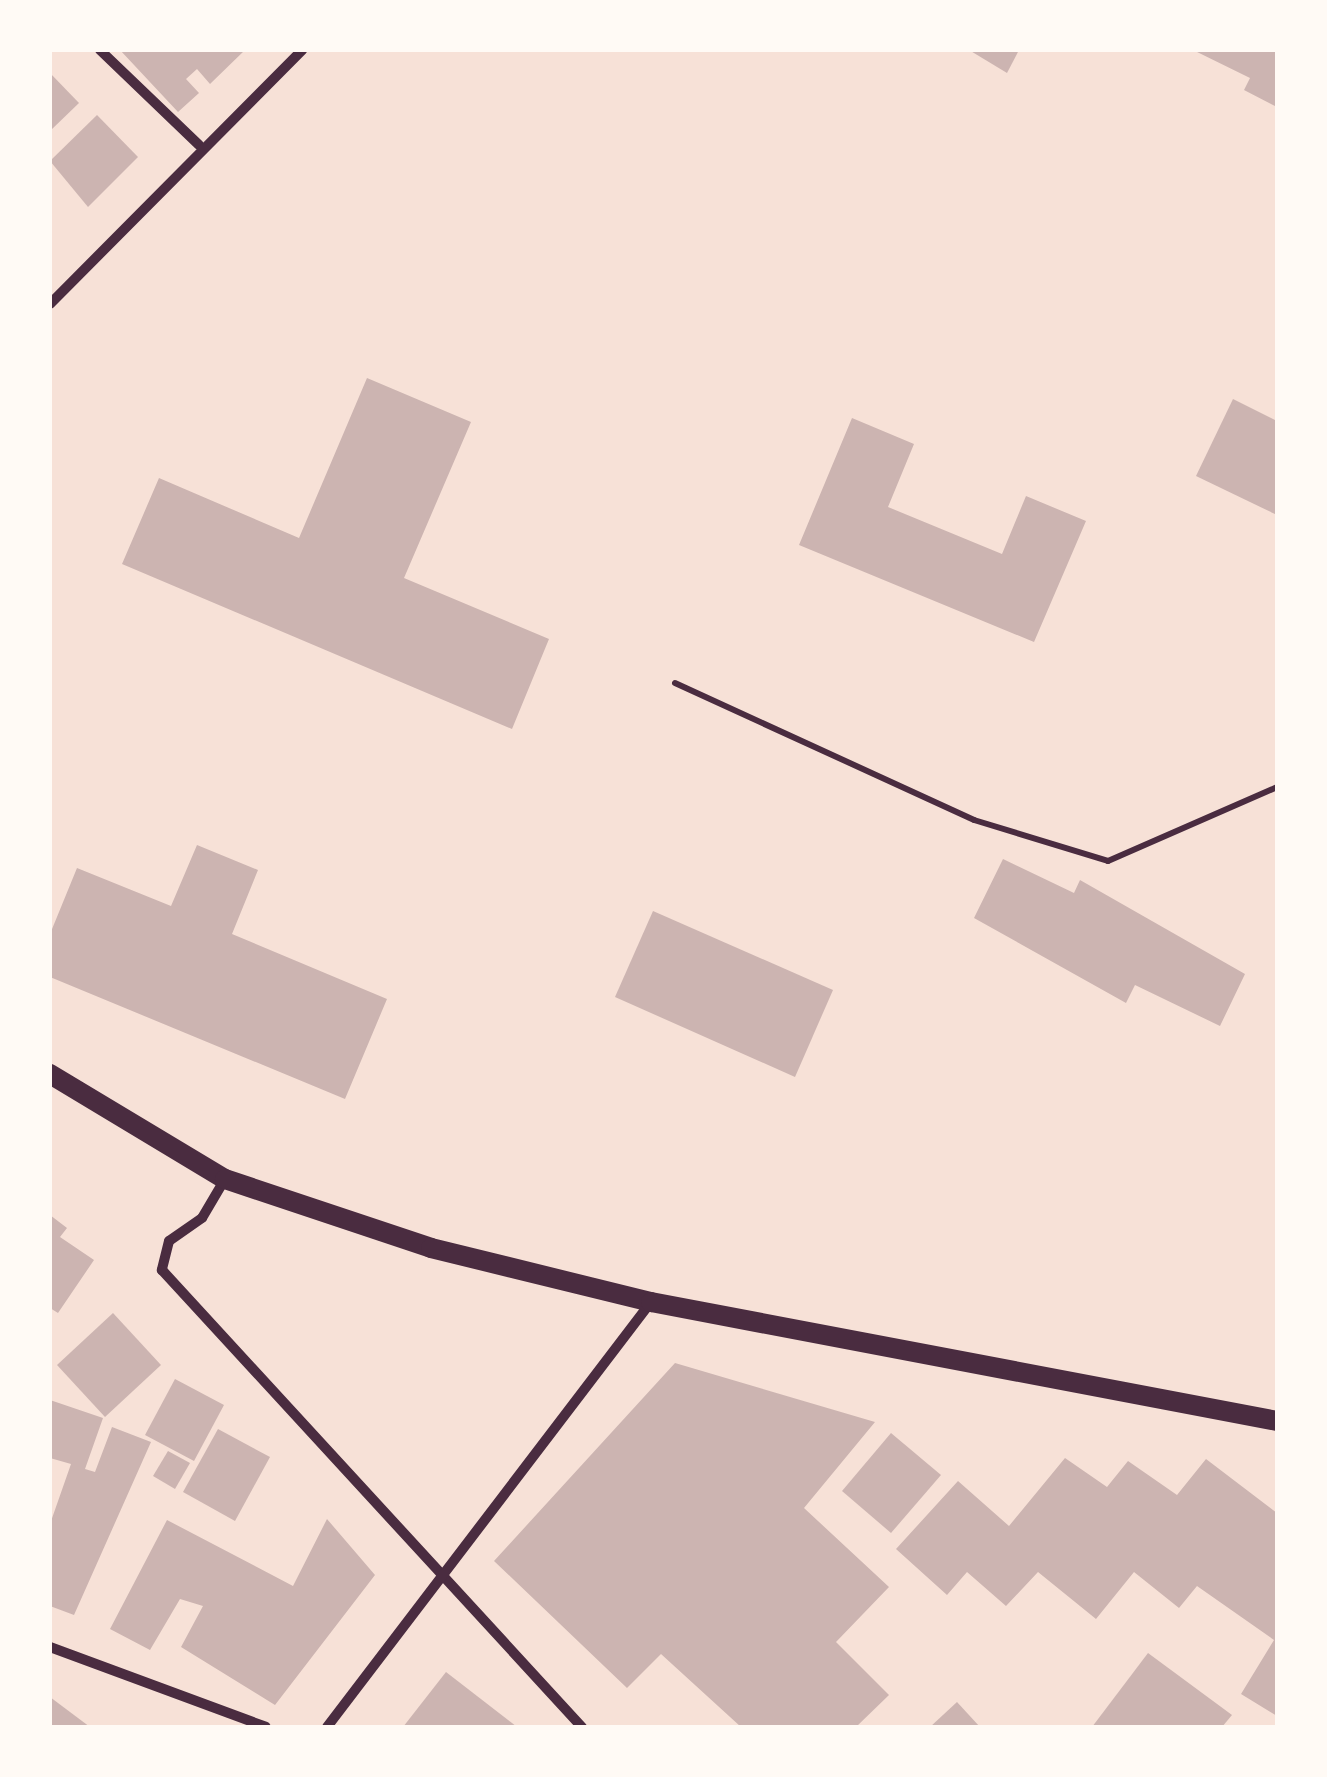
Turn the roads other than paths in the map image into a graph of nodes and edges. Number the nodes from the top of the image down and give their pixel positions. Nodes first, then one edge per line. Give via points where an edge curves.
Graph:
1 (100, 50) edge
2 (302, 50) edge
3 (200, 145) junction
4 (50, 304) edge
5 (50, 1074) edge
6 (225, 1179) junction
7 (651, 1302) junction
8 (1277, 1422) edge
9 (443, 1576) junction
10 (50, 1646) edge
11 (266, 1727) edge
12 (327, 1727) edge
13 (582, 1727) edge

1 - 3 street
2 - 3 street
3 - 4 street
5 - 6 main road
6 - 7 main road via 431,1248
6 - 9 street via 202,1218 169,1241 162,1270
7 - 8 main road
7 - 9 street
9 - 12 street
9 - 13 street
10 - 11 street

